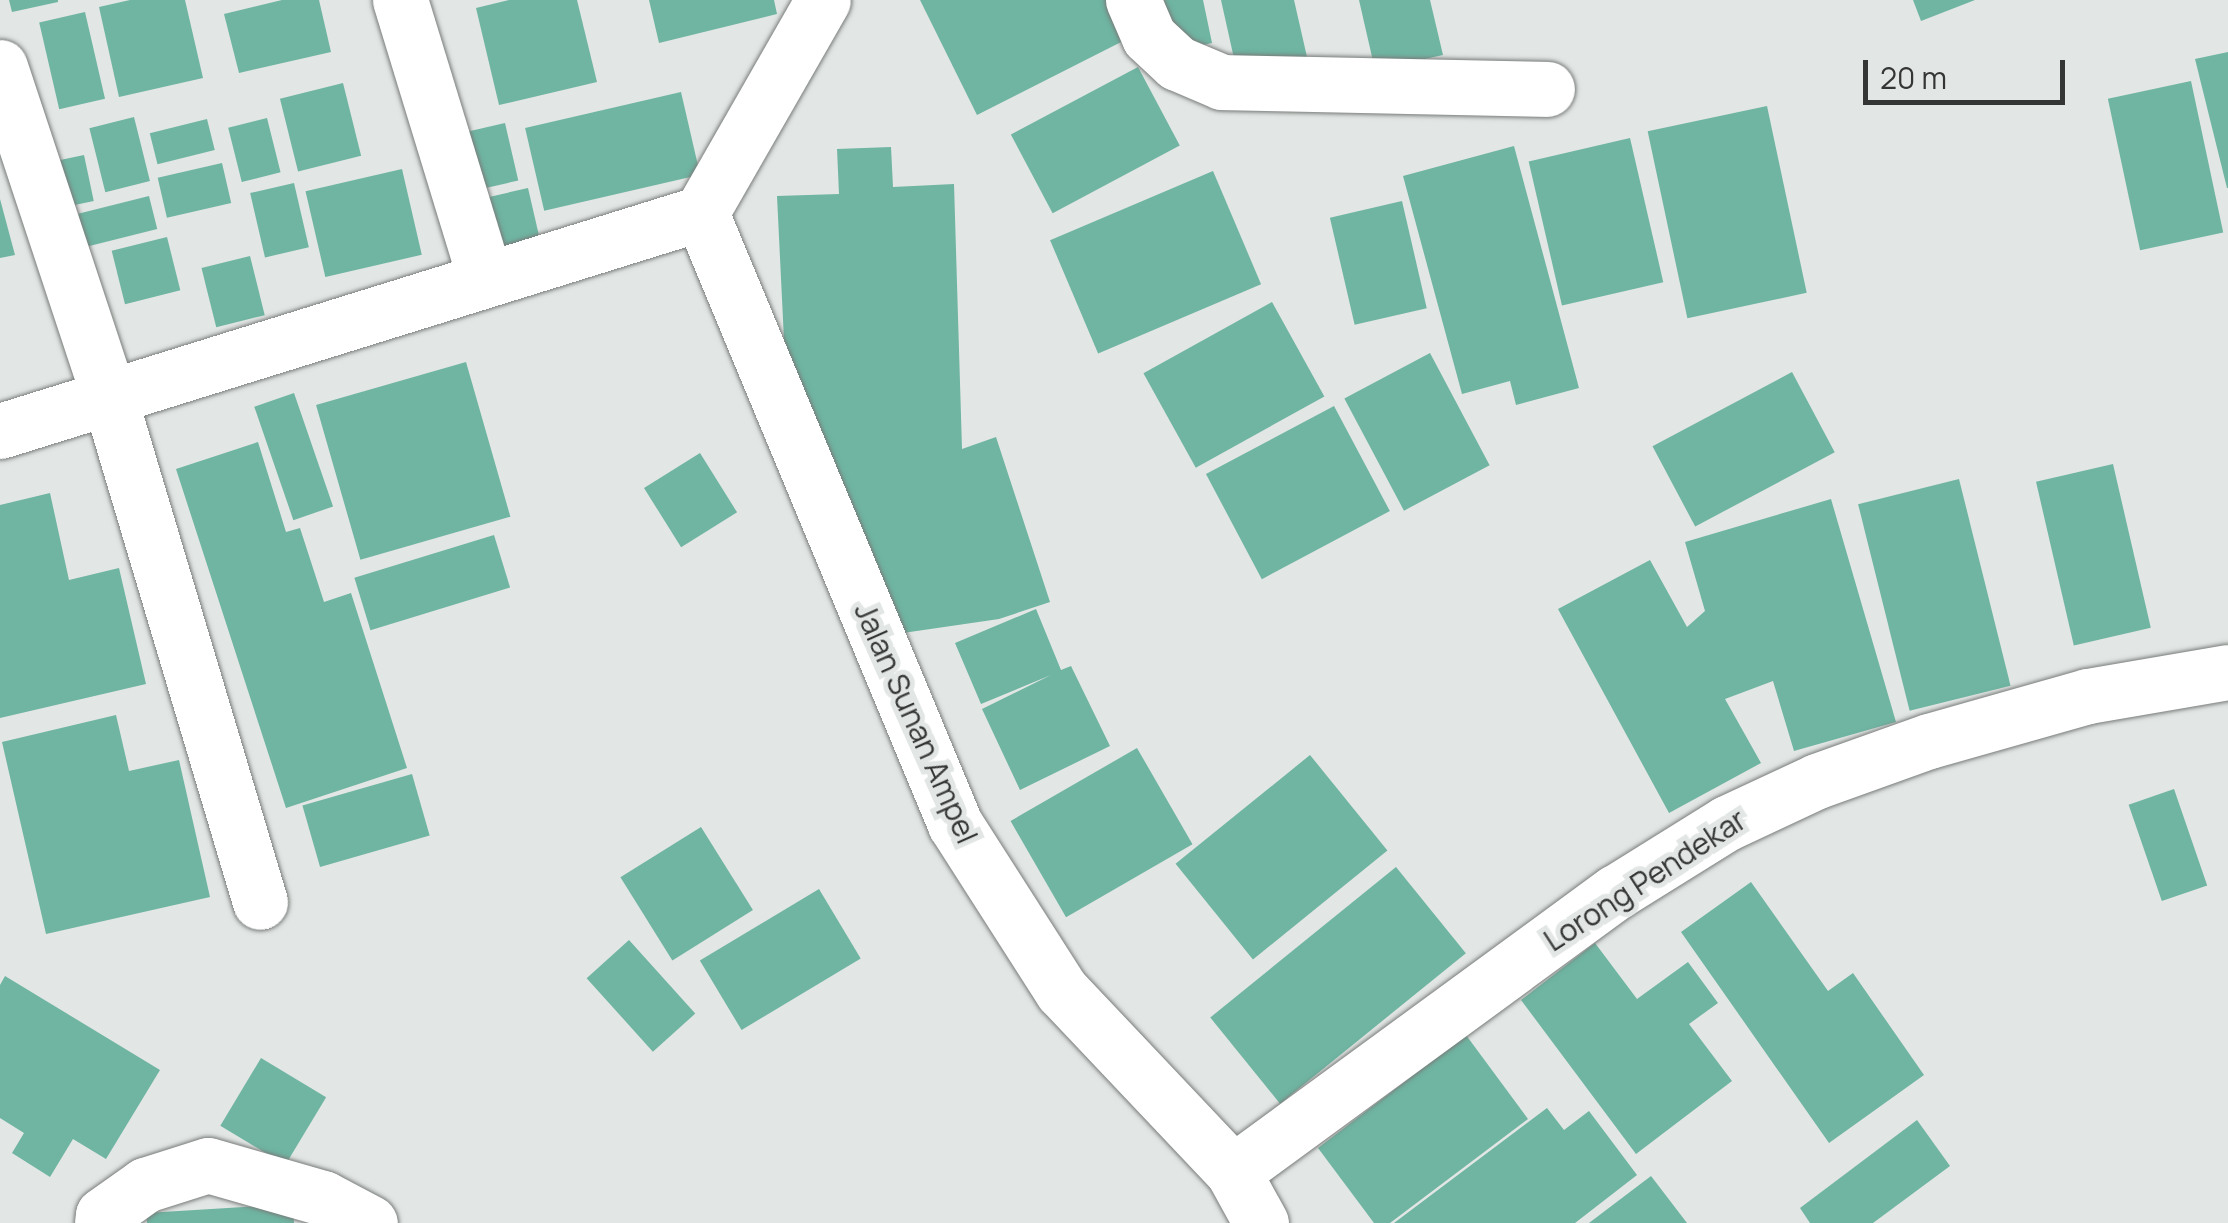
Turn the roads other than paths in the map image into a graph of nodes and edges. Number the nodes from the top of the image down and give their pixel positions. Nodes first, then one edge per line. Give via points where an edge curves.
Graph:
1 (400, 0) edge
2 (824, 0) edge
3 (1132, 0) edge
4 (0, 67) edge
5 (1547, 89) dead end
6 (700, 213) junction
7 (485, 278) junction
8 (108, 394) junction
9 (0, 430) edge
10 (2228, 672) edge
11 (260, 902) dead end
12 (1234, 1172) junction
13 (102, 1223) edge
14 (370, 1223) edge
15 (1260, 1223) edge

1 - 7 street
2 - 6 street
3 - 5 street via 1149,37 1176,62 1222,82
4 - 8 street
6 - 7 street
6 - 12 street, Jalan Sunan Ampel via 955,824 1062,991
7 - 8 street
8 - 9 street
8 - 11 street
10 - 12 street, Lorong Pendekar via 2088,696 1928,741 1726,823 1616,892
12 - 15 street, Jalan Sunan Ampel
13 - 14 street via 103,1215 145,1185 208,1166 323,1198

